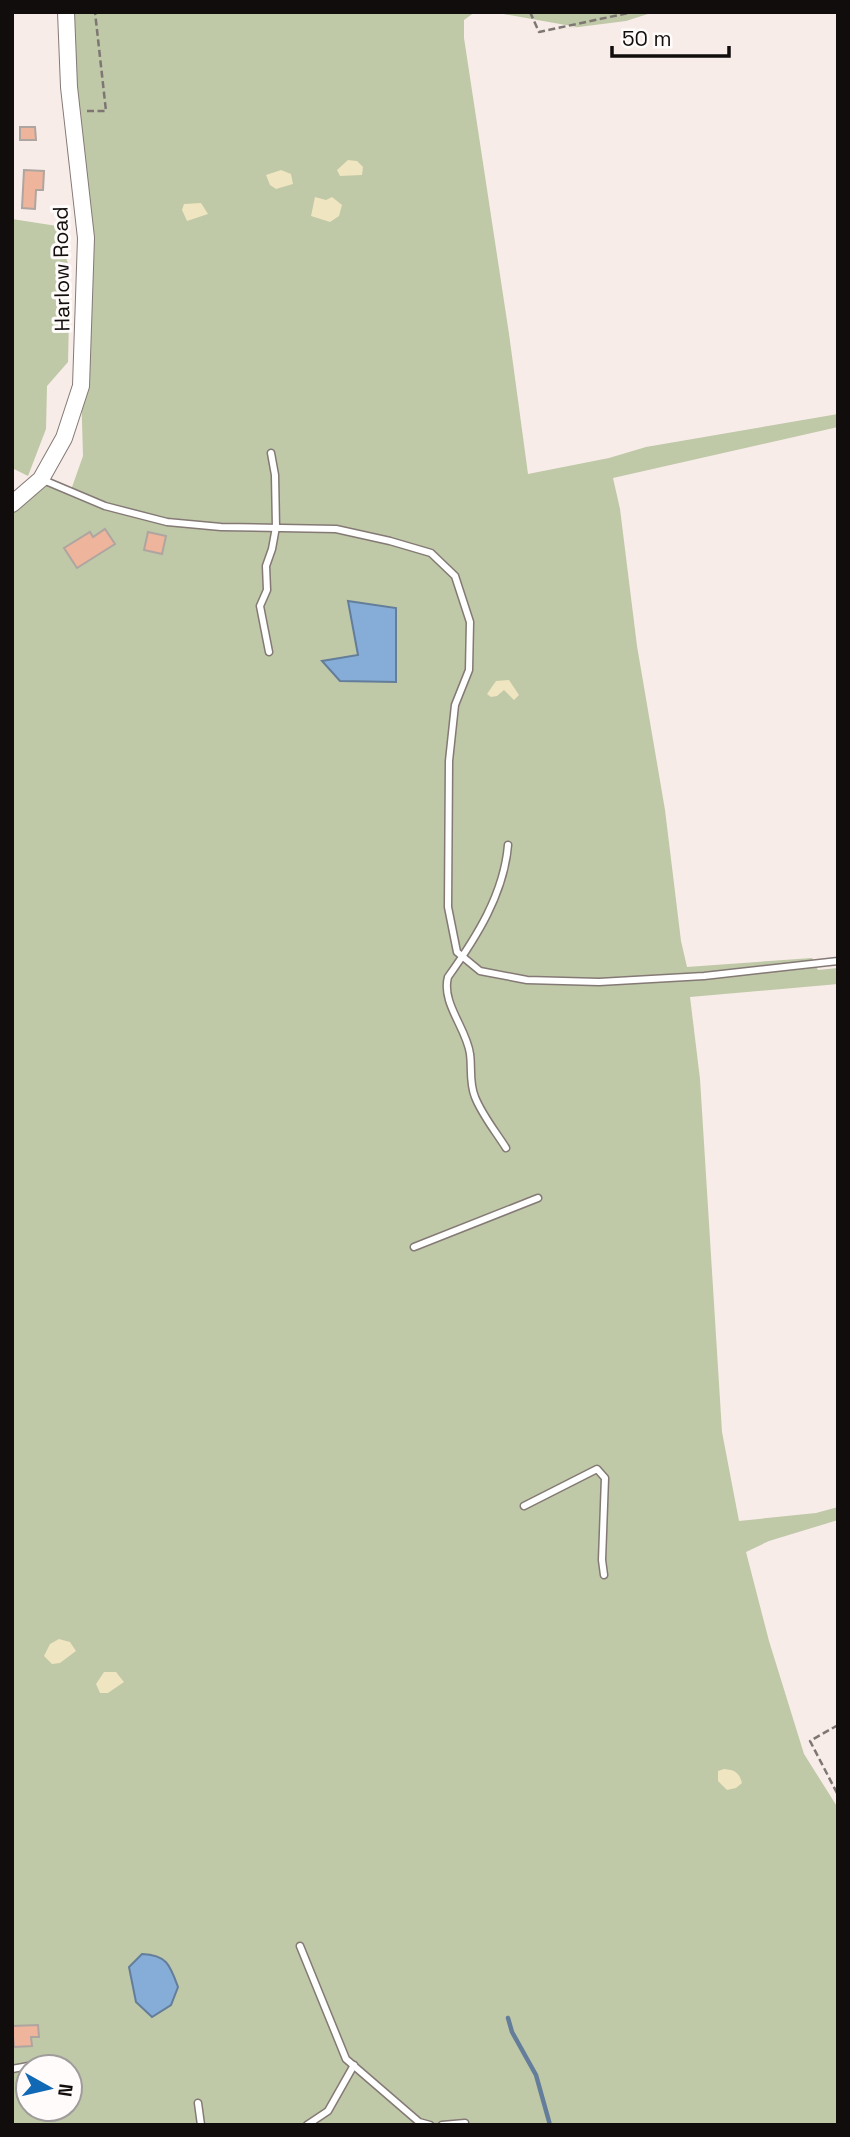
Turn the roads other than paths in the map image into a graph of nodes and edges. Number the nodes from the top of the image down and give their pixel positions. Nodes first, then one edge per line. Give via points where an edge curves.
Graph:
1 (66, 12) edge
2 (271, 453) dead end
3 (41, 479) junction
4 (12, 504) edge
5 (276, 527) junction
6 (269, 652) dead end
7 (508, 845) dead end
8 (462, 956) junction
9 (838, 961) edge
10 (506, 1148) dead end
11 (538, 1198) dead end
12 (414, 1247) dead end
13 (524, 1506) dead end
14 (604, 1575) dead end
15 (300, 1946) dead end
16 (354, 2065) junction
17 (198, 2104) dead end
18 (465, 2123) dead end
19 (201, 2125) edge
20 (307, 2125) edge
21 (430, 2125) edge
22 (442, 2125) edge

1 - 3 street, Harlow Road via 86,238 81,386 64,438
2 - 5 lane
3 - 4 street, Harlow Road
3 - 5 lane via 106,506 167,522
5 - 6 lane via 266,566 267,590 260,606
5 - 8 lane via 336,529 390,541 431,553 455,576 470,622 468,670 454,705 449,761 448,907 457,952
7 - 8 lane via 506,868 488,915
8 - 9 lane via 480,971 527,980 599,982
8 - 10 lane via 448,977 448,996 466,1037 475,1097
11 - 12 lane
13 - 14 lane via 597,1469 605,1478
15 - 16 lane via 346,2059
16 - 20 lane via 328,2111
16 - 21 lane via 419,2122
17 - 19 lane
18 - 22 lane

